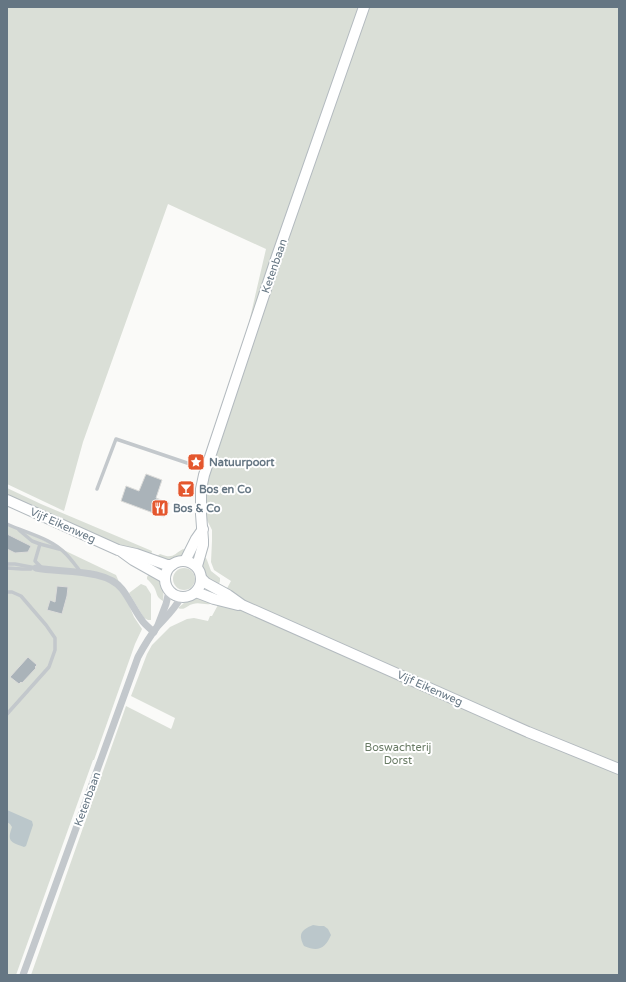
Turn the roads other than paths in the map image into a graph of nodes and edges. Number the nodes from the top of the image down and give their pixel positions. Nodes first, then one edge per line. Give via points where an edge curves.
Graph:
1 (364, 7) edge
2 (206, 469) junction
3 (97, 489) dead end
4 (7, 500) edge
5 (7, 524) edge
6 (16, 529) junction
7 (203, 530) junction
8 (40, 544) junction
9 (60, 549) junction
10 (118, 550) junction
11 (186, 561) junction
12 (7, 564) edge
13 (172, 565) junction
14 (196, 566) junction
15 (7, 568) edge
16 (36, 568) junction
17 (44, 570) junction
18 (81, 572) junction
19 (165, 578) junction
20 (202, 579) junction
21 (169, 591) junction
22 (7, 592) edge
23 (196, 592) junction
24 (181, 597) junction
25 (242, 605) junction
26 (156, 629) junction
27 (7, 714) edge
28 (619, 769) edge
29 (24, 975) edge

1 - 2 main road, Ketenbaan
2 - 3 lane via 116,439
2 - 7 main road, Ketenbaan via 201,489
4 - 10 main road, Vijf Eikenweg
5 - 6 lane
6 - 8 lane
6 - 9 lane via 33,534
7 - 11 main road
7 - 14 main road, Ketenbaan via 203,546
8 - 9 lane
8 - 17 lane via 35,561
9 - 18 lane
10 - 13 main road, Vijf Eikenweg
10 - 19 main road, Vijf Eikenweg
11 - 13 main road
11 - 14 main road
12 - 16 lane
13 - 19 main road via 168,568
14 - 20 main road
15 - 16 lane
16 - 17 street
17 - 18 street
18 - 26 street via 101,576 122,588 141,619
19 - 21 main road
20 - 23 main road
20 - 25 main road, Vijf Eikenweg
21 - 24 main road
21 - 26 street, Ketenbaan
22 - 27 lane via 21,596 46,625 55,638 55,650 49,667
23 - 24 main road via 189,597
23 - 25 main road, Vijf Eikenweg
24 - 26 street, Ketenbaan via 175,608
25 - 28 main road, Vijf Eikenweg via 528,732
26 - 29 street, Ketenbaan via 138,657

